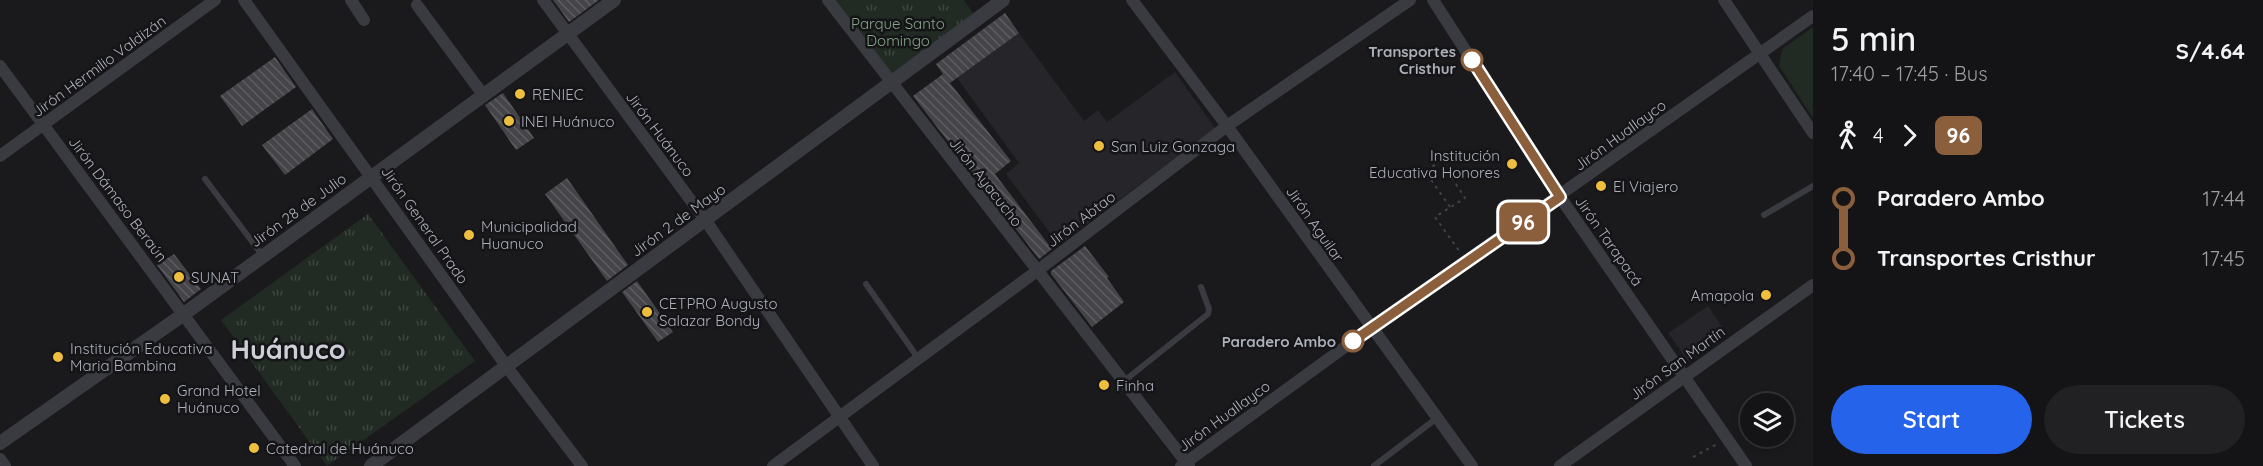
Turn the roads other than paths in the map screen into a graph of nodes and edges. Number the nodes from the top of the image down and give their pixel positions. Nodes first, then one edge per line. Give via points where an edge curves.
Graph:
1 (215, 0) edge
2 (244, 0) edge
3 (351, 0) edge
4 (543, 0) edge
5 (614, 0) edge
6 (828, 0) edge
7 (1003, 0) edge
8 (1132, 0) edge
9 (1410, 0) edge
10 (1433, 0) edge
11 (1724, 0) edge
12 (417, 5) dead end
13 (1813, 16) edge
14 (364, 20) dead end
15 (568, 34) junction
16 (1760, 52) junction
17 (0, 66) edge
18 (891, 84) junction
19 (484, 96) junction
20 (44, 125) junction
21 (1227, 126) junction
22 (1813, 133) edge
23 (0, 156) edge
24 (372, 176) junction
25 (206, 179) dead end
26 (1813, 186) edge
27 (1560, 197) junction
28 (1764, 215) dead end
29 (706, 220) junction
30 (263, 256) junction
31 (1037, 271) junction
32 (866, 284) dead end
33 (1813, 285) edge
34 (1201, 287) dead end
35 (184, 314) junction
36 (1371, 328) junction
37 (918, 357) junction
38 (507, 367) junction
39 (1684, 375) junction
40 (1124, 381) junction
41 (838, 417) junction
42 (1437, 418) junction
43 (0, 443) edge
44 (0, 459) edge
45 (1185, 465) edge
46 (5, 466) edge
47 (295, 466) edge
48 (371, 466) edge
49 (582, 466) edge
50 (773, 466) edge
51 (873, 466) edge
52 (1374, 466) edge
53 (1472, 466) edge
54 (1560, 466) edge
55 (1746, 466) edge

1 - 20 street, Jirón Hermilio Valdizán
2 - 24 street, Jirón General Prado
3 - 14 street
4 - 15 street, Jirón Huánuco
5 - 15 street, Jirón 28 de Julio
6 - 18 street, Jirón Ayacucho
7 - 18 street, Jirón 2 de Mayo
8 - 21 street, Jirón Aguilar
9 - 21 street, Jirón Abtao
10 - 27 street, Jirón Tarapacá
11 - 16 street
12 - 19 street
13 - 16 street, Jirón Huallayco
15 - 19 street, Jirón 28 de Julio
15 - 29 street, Jirón Huánuco
16 - 22 street
16 - 27 street, Jirón Huallayco
17 - 20 street, Jirón Dámaso Beraún
18 - 29 street, Jirón 2 de Mayo
18 - 31 street, Jirón Ayacucho
19 - 24 street, Jirón 28 de Julio
20 - 23 street, Jirón Hermilio Valdizán
20 - 35 street, Jirón Dámaso Beraún
21 - 31 street, Jirón Abtao
21 - 36 street, Jirón Aguilar
24 - 30 street, Jirón 28 de Julio
24 - 38 street, Jirón General Prado
25 - 30 lane
26 - 28 lane
27 - 36 street, Jirón Huallayco
27 - 39 street, Jirón Tarapacá
29 - 38 street, Jirón 2 de Mayo
29 - 41 street, Jirón Huánuco
30 - 35 street, Jirón 28 de Julio
31 - 37 street, Jirón Abtao
31 - 40 street, Jirón Ayacucho
32 - 37 lane
33 - 39 street, Jirón San Martín
34 - 40 lane via 1208,314
35 - 43 street, Jirón 28 de Julio
35 - 47 street, Jirón Dámaso Beraún
36 - 42 street, Jirón Aguilar
36 - 45 street, Jirón Huallayco
37 - 41 street, Jirón Abtao
38 - 48 street, Jirón 2 de Mayo
38 - 49 street, Jirón General Prado
39 - 54 street, Jirón San Martín
39 - 55 street, Jirón Tarapacá
40 - 45 street, Jirón Ayacucho
41 - 50 street, Jirón Abtao
41 - 51 street, Jirón Huánuco
42 - 52 lane
42 - 53 street, Jirón Aguilar
44 - 46 street

